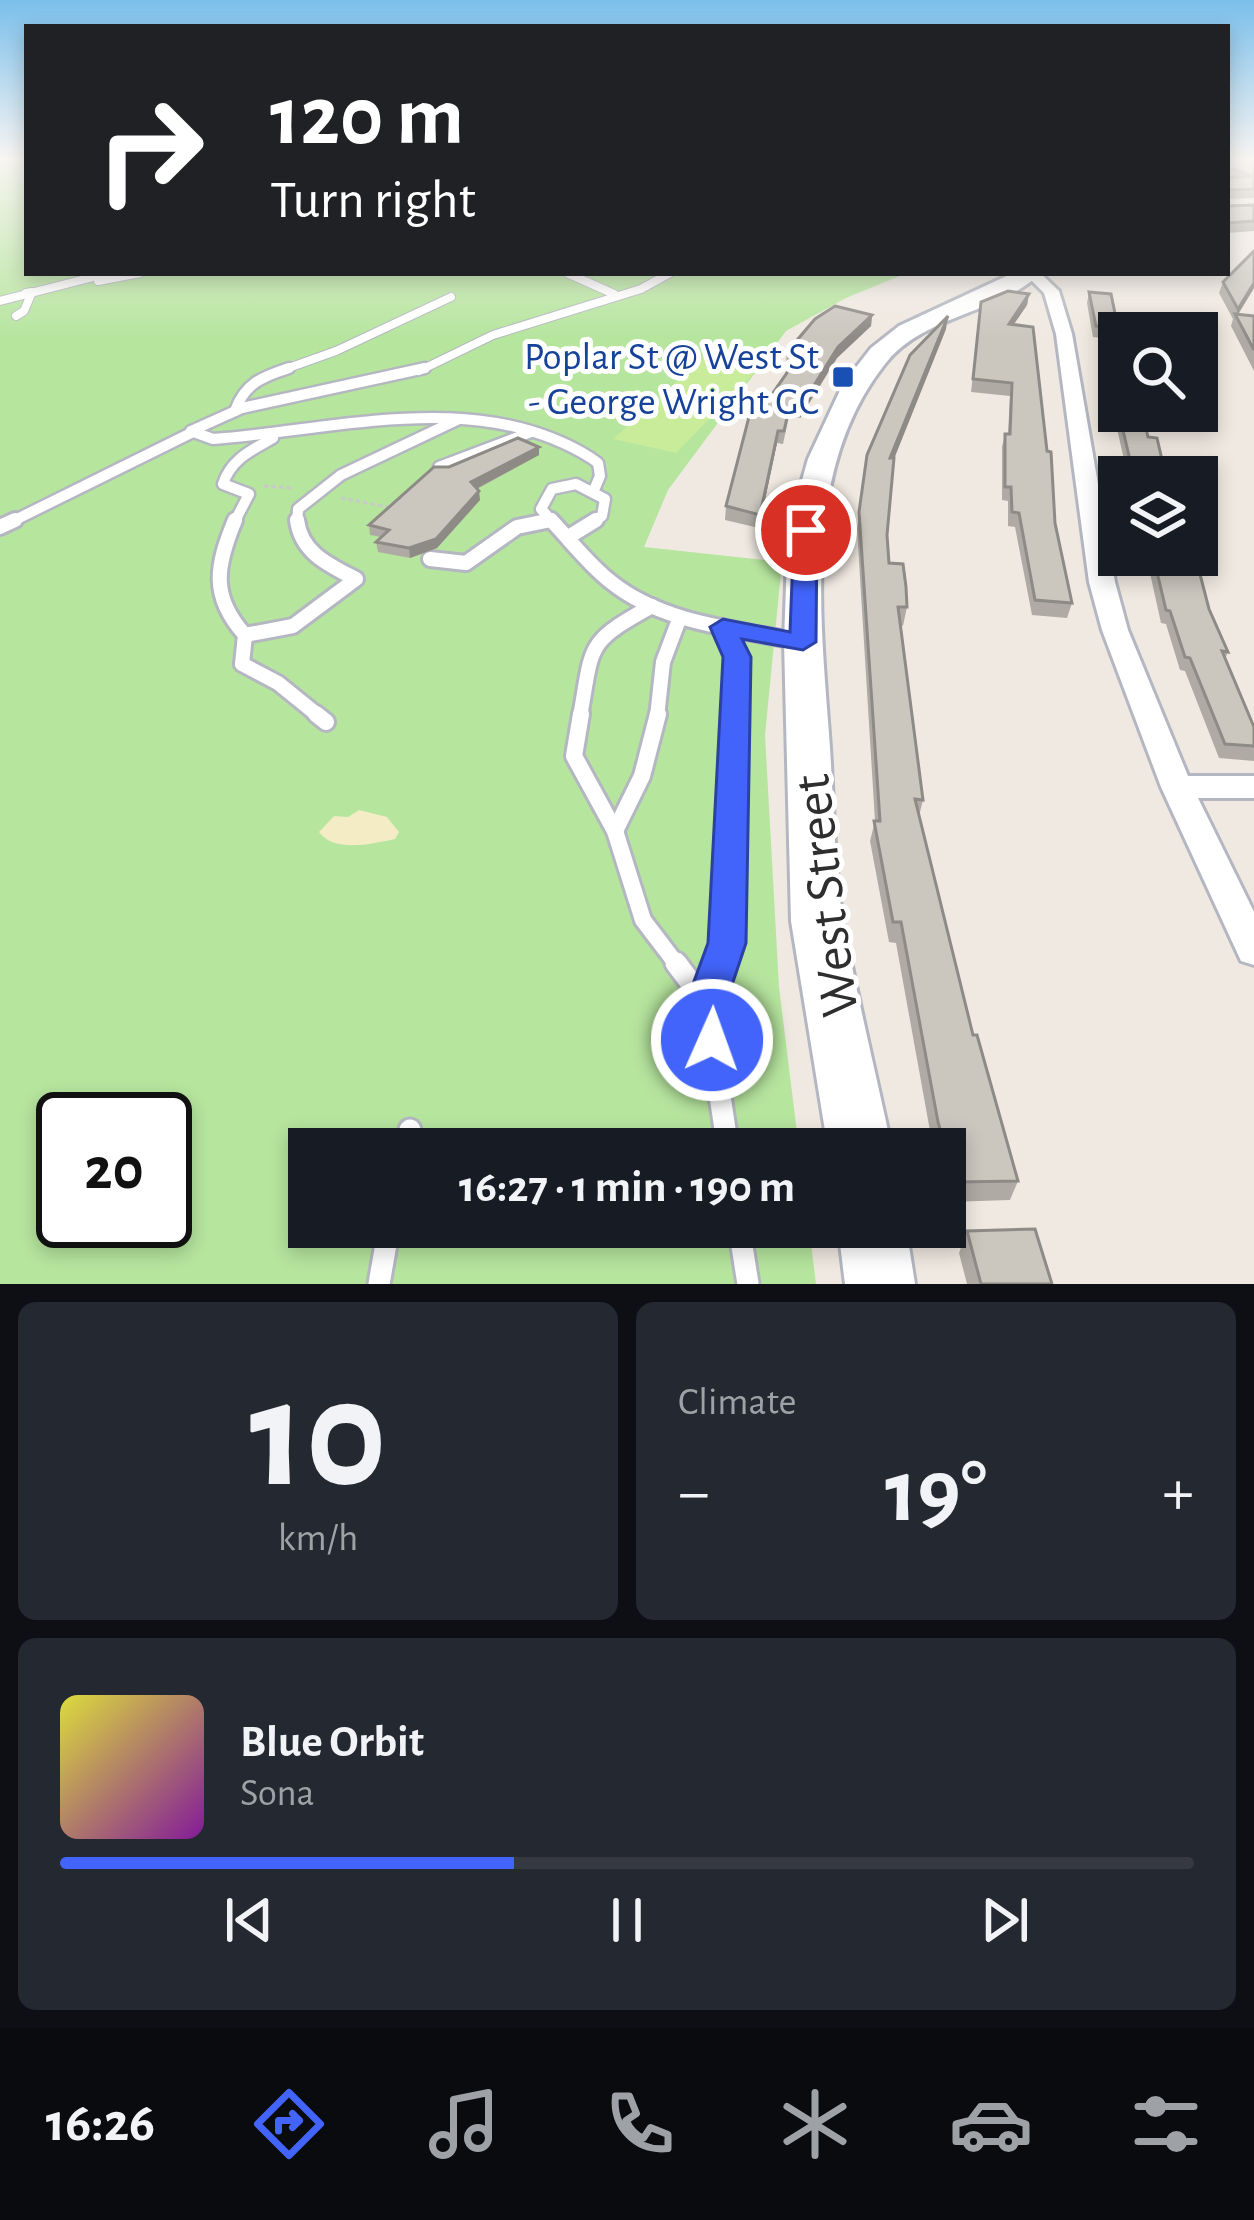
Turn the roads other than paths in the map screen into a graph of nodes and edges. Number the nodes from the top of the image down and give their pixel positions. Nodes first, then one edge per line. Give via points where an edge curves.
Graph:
1 (95, 276) edge
2 (128, 276) edge
3 (574, 276) edge
4 (663, 276) edge
5 (1025, 276) edge
6 (1034, 276) edge
7 (63, 283) junction
8 (0, 292) edge
9 (32, 292) junction
10 (619, 295) junction
11 (451, 297) dead end
12 (0, 301) edge
13 (16, 316) dead end
14 (235, 411) junction
15 (462, 418) junction
16 (193, 432) junction
17 (531, 432) junction
18 (278, 435) junction
19 (439, 467) edge
20 (594, 490) junction
21 (551, 520) junction
22 (0, 527) edge
23 (570, 536) junction
24 (430, 559) dead end
25 (652, 606) junction
26 (680, 617) junction
27 (723, 627) junction
28 (245, 635) junction
29 (803, 642) junction
30 (326, 722) dead end
31 (1177, 787) junction
32 (1254, 787) edge
33 (615, 831) junction
34 (1254, 950) edge
35 (706, 1003) junction
36 (725, 1128) edge
37 (856, 1128) edge
38 (385, 1248) edge
39 (742, 1248) edge
40 (875, 1248) edge
41 (379, 1284) edge
42 (748, 1284) edge
43 (880, 1284) edge

1 - 7 lane
2 - 7 lane
3 - 10 lane
4 - 10 lane
5 - 29 street, West Street via 908,331 856,384 823,459 806,530
6 - 31 street via 1051,291 1064,334 1107,608
7 - 9 lane
8 - 9 lane
9 - 12 lane
9 - 13 lane
10 - 14 lane via 493,334 418,371
11 - 14 lane via 257,379
14 - 16 lane
15 - 17 lane
15 - 18 lane
15 - 28 lane via 341,475 298,509 299,540 356,580 293,626
16 - 18 lane via 213,439
16 - 22 lane
17 - 19 lane
17 - 20 lane via 598,463
18 - 28 lane via 223,476 223,484 249,494 220,573 225,612
20 - 21 lane via 552,489 541,509
20 - 23 lane via 605,499 602,516
21 - 23 lane
21 - 24 lane via 517,527 466,563
23 - 25 lane via 611,582
25 - 26 lane
25 - 33 lane via 592,647 574,757
26 - 27 lane
26 - 33 lane via 664,662 656,731
27 - 29 lane
27 - 35 lane via 737,657 727,943
28 - 30 lane via 242,664
29 - 37 street, West Street via 817,921
31 - 32 street
31 - 34 street
33 - 35 lane via 643,920
35 - 36 lane
38 - 41 lane
39 - 42 lane
40 - 43 street

